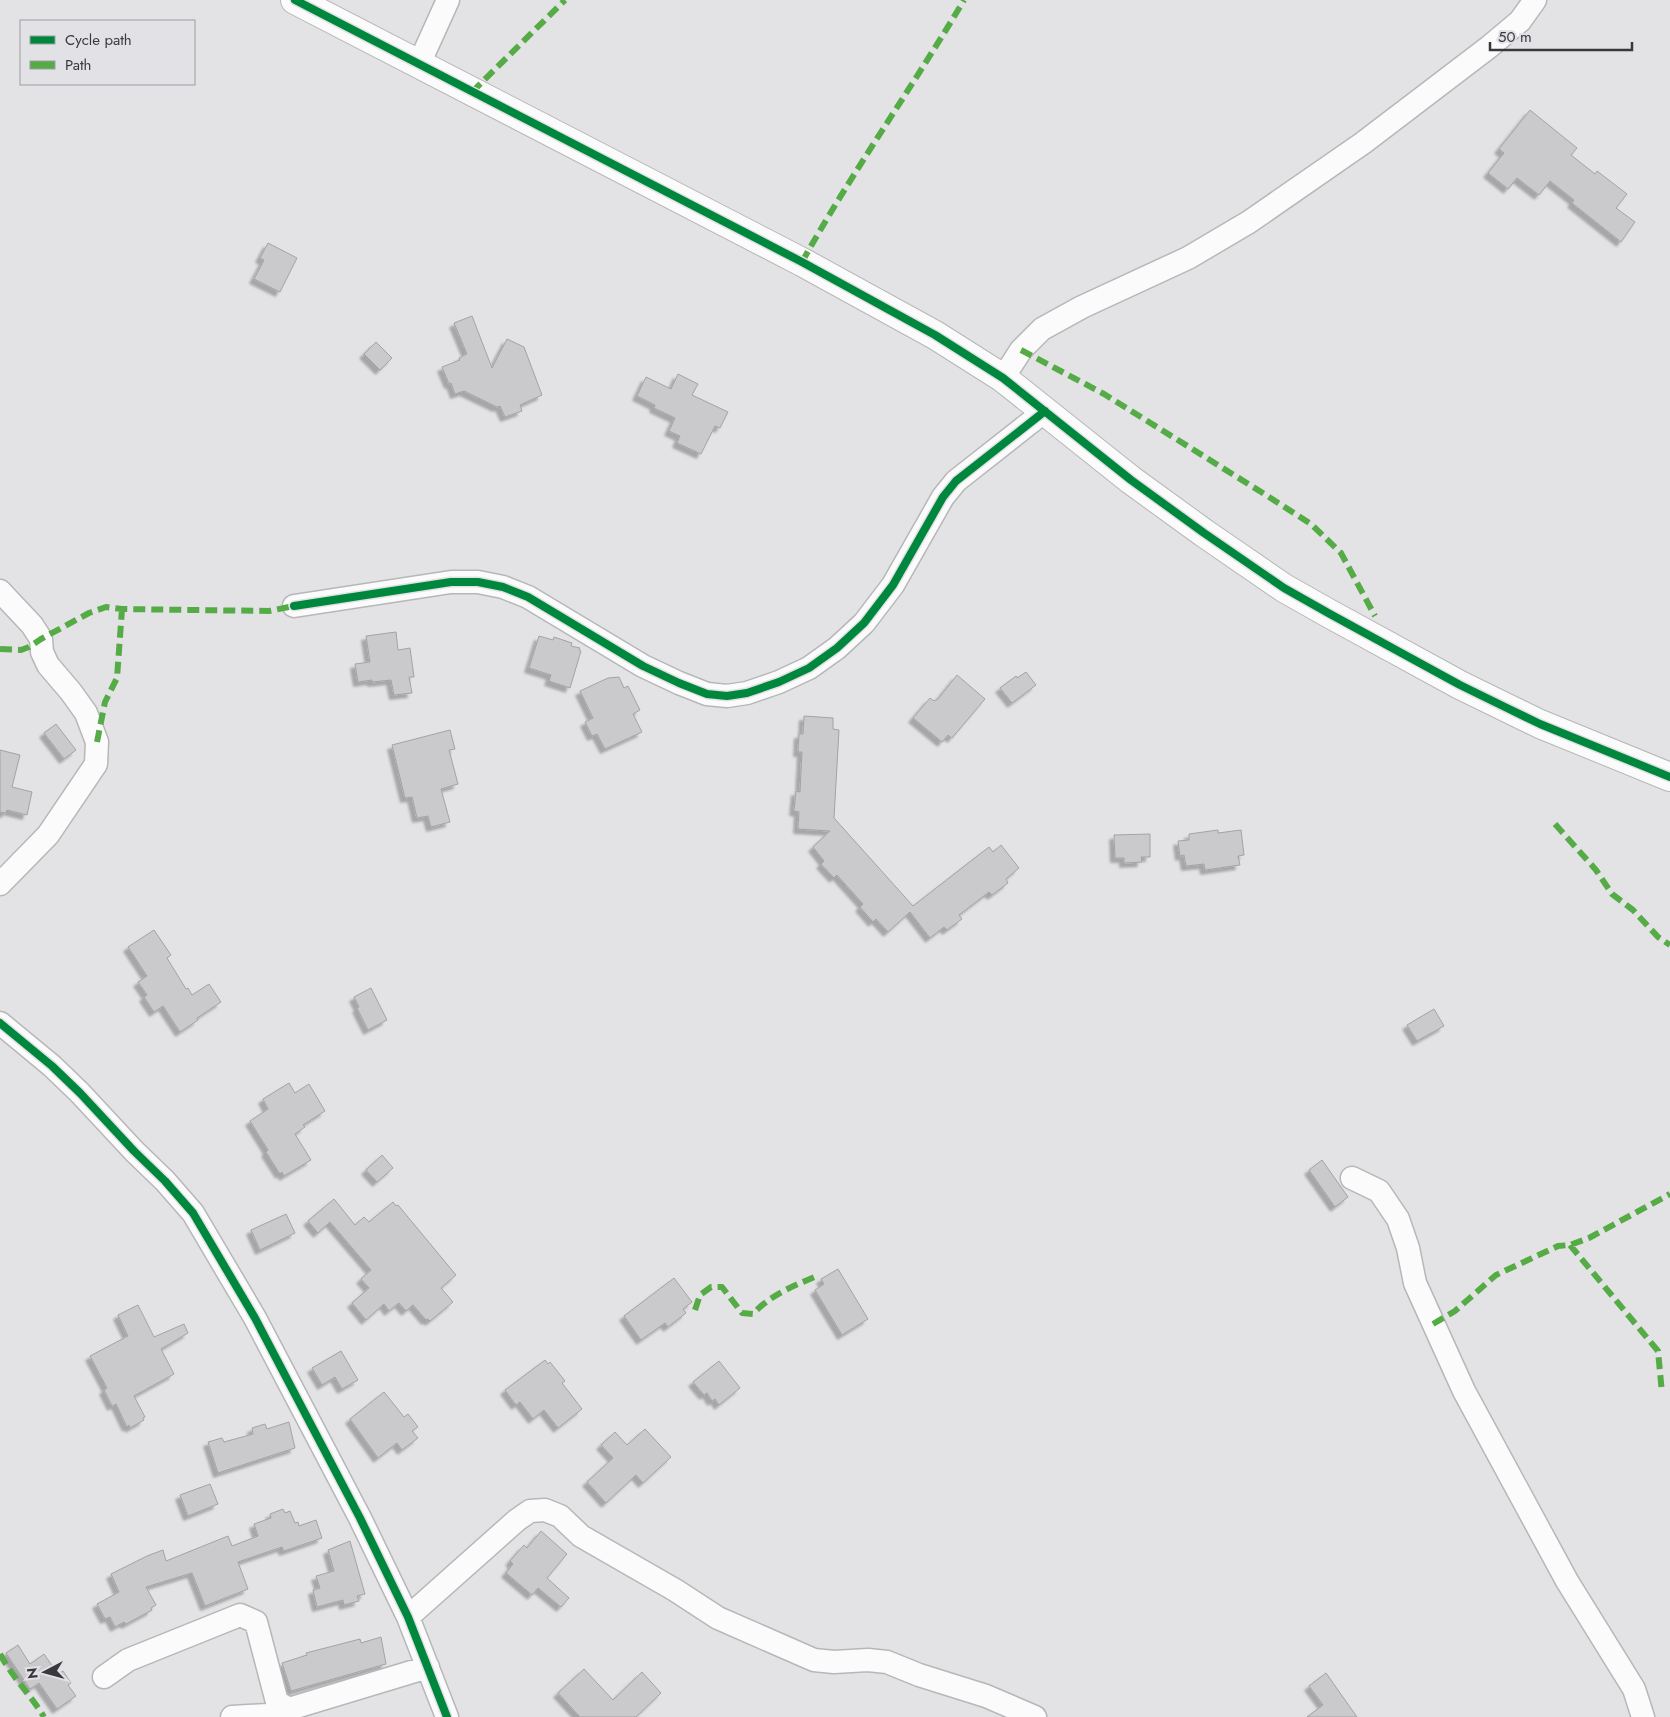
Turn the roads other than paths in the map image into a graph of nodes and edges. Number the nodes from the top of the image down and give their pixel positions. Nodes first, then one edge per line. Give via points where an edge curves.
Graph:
1 (295, 0) edge
2 (448, 0) edge
3 (1535, 0) edge
4 (419, 64) junction
5 (1003, 378) junction
6 (1046, 411) junction
7 (0, 591) edge
8 (294, 606) dead end
9 (1670, 777) edge
10 (0, 884) edge
11 (0, 1023) edge
12 (1352, 1178) dead end
13 (408, 1616) junction
14 (428, 1667) junction
15 (104, 1677) dead end
16 (289, 1709) junction
17 (232, 1717) edge
18 (447, 1717) edge
19 (1035, 1717) edge
20 (1643, 1717) edge

1 - 4 street
2 - 4 street
3 - 5 street via 1520,21 1489,47 1363,143 1249,222 1188,258 1042,329 1021,350
4 - 5 street via 802,262 935,335
5 - 6 street
6 - 8 street via 956,480 893,585 864,623 838,648 809,668 747,693 707,694 679,683 643,666 528,597 478,582 451,582
6 - 9 street via 1159,501 1284,588 1507,708
7 - 10 street via 41,639 48,665 86,714 97,742 96,764 48,835
11 - 13 street via 80,1093 165,1181 192,1214 290,1383
12 - 20 street via 1379,1191 1398,1219 1415,1282 1464,1391 1567,1581 1634,1689
13 - 14 street
13 - 19 street via 516,1520 530,1511 545,1510 560,1516 581,1536 718,1618 814,1660 887,1662 986,1696
14 - 16 street
14 - 18 street
15 - 16 street via 128,1660 240,1615 256,1622 277,1702
16 - 17 street via 267,1715

